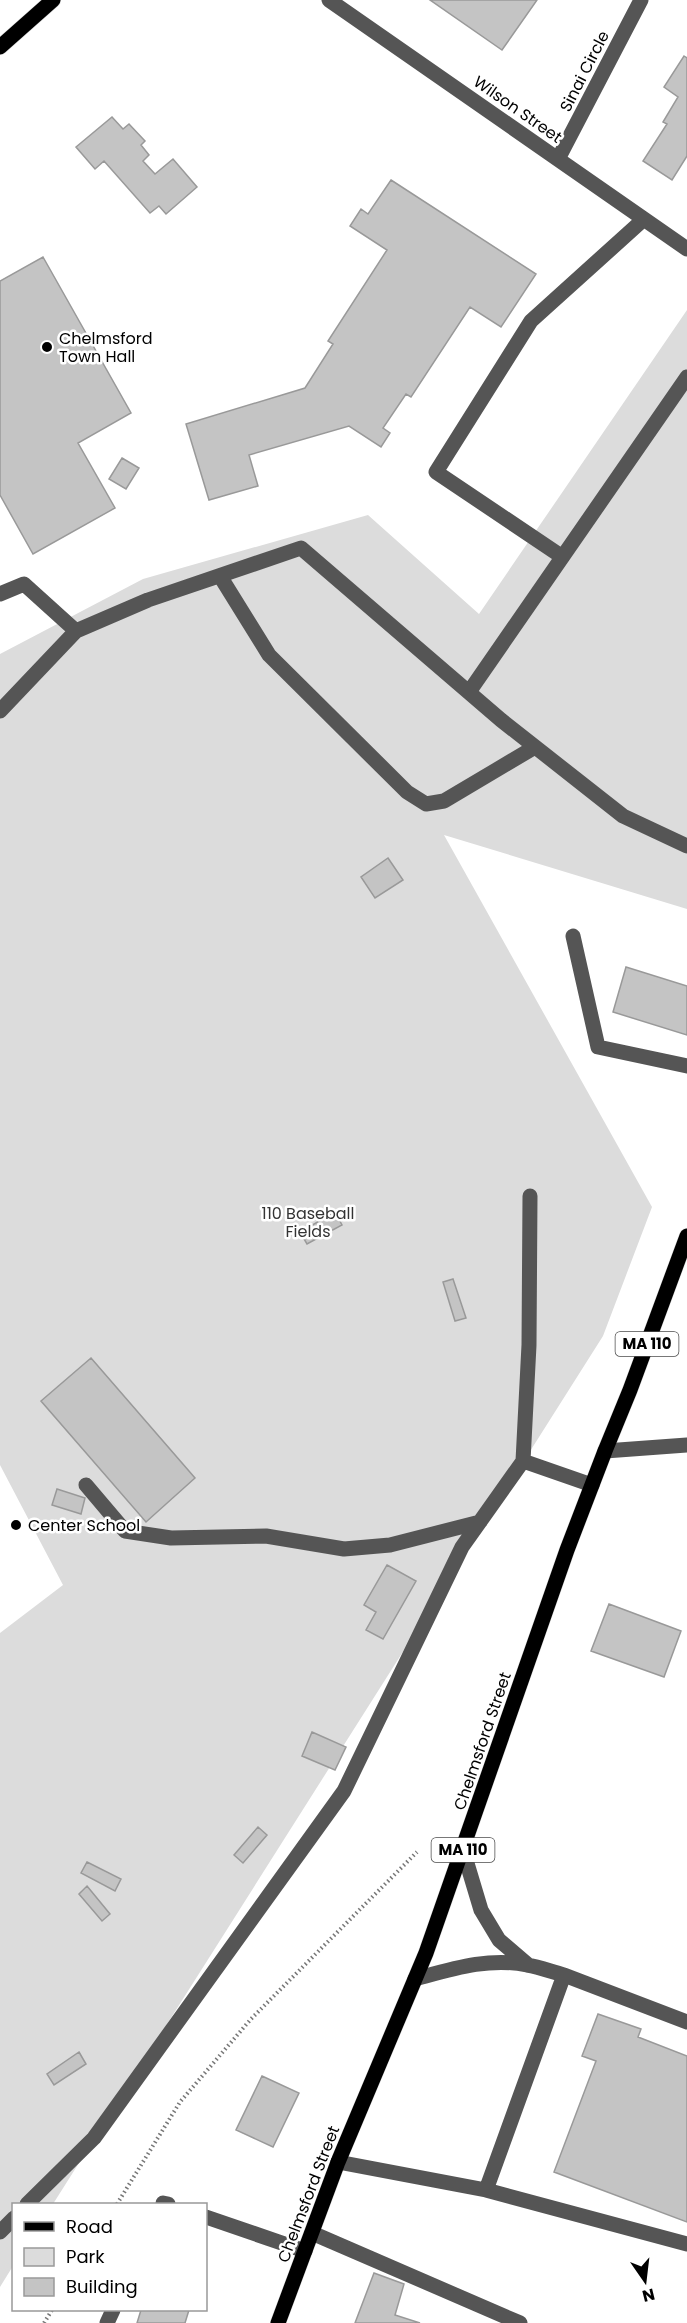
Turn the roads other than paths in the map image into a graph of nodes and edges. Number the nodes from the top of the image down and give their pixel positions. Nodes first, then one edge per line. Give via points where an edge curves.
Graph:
1 (53, 0) edge
2 (329, 0) edge
3 (641, 0) edge
4 (0, 47) edge
5 (558, 159) junction
6 (644, 219) junction
7 (687, 249) edge
8 (687, 377) edge
9 (561, 556) junction
10 (220, 576) junction
11 (0, 594) edge
12 (76, 631) junction
13 (469, 692) junction
14 (0, 711) edge
15 (535, 747) junction
16 (687, 846) edge
17 (573, 936) dead end
18 (687, 1066) edge
19 (530, 1196) dead end
20 (687, 1236) edge
21 (687, 1445) edge
22 (605, 1450) junction
23 (523, 1461) junction
24 (86, 1485) dead end
25 (592, 1485) junction
26 (480, 1522) junction
27 (463, 1850) junction
28 (527, 1964) junction
29 (564, 1976) junction
30 (415, 1979) junction
31 (687, 2022) edge
32 (338, 2162) junction
33 (486, 2190) junction
34 (29, 2203) edge
35 (207, 2217) edge
36 (12, 2220) edge
37 (0, 2232) edge
38 (312, 2233) junction
39 (687, 2244) edge
40 (305, 2251) junction
41 (278, 2323) edge
42 (520, 2323) edge

1 - 4 main road
2 - 5 street, Wilson Street
3 - 5 street, Sinai Circle
5 - 6 street, Wilson Street
6 - 7 street, Wilson Street
6 - 9 street via 531,321 436,472
8 - 9 street
9 - 13 street
10 - 12 street via 148,600
10 - 13 street via 301,548
10 - 15 street via 269,655 407,792 426,804 444,801
11 - 12 street via 24,584
12 - 14 street
13 - 15 street
15 - 16 street via 623,816
17 - 18 street via 598,1047
19 - 23 street
20 - 22 main road, Chelmsford Street / MA 110
21 - 22 street
22 - 25 main road, Chelmsford Street / MA 110
23 - 25 street
23 - 26 street
24 - 26 street via 126,1531 171,1538 266,1536 344,1549 390,1545
25 - 27 main road, Chelmsford Street / MA 110
26 - 34 street via 462,1547 344,1791 94,2138
27 - 28 street via 482,1910 500,1940
27 - 30 main road, Chelmsford Street / MA 110
28 - 29 street
28 - 30 street via 462,1965
29 - 31 street
29 - 33 street
30 - 32 main road, Chelmsford Street / MA 110
32 - 33 street
32 - 38 main road, Chelmsford Street / MA 110
33 - 39 street
35 - 40 street
36 - 37 street
38 - 40 main road, Chelmsford Street / MA 110
38 - 42 street
40 - 41 main road, Chelmsford Street / MA 110

